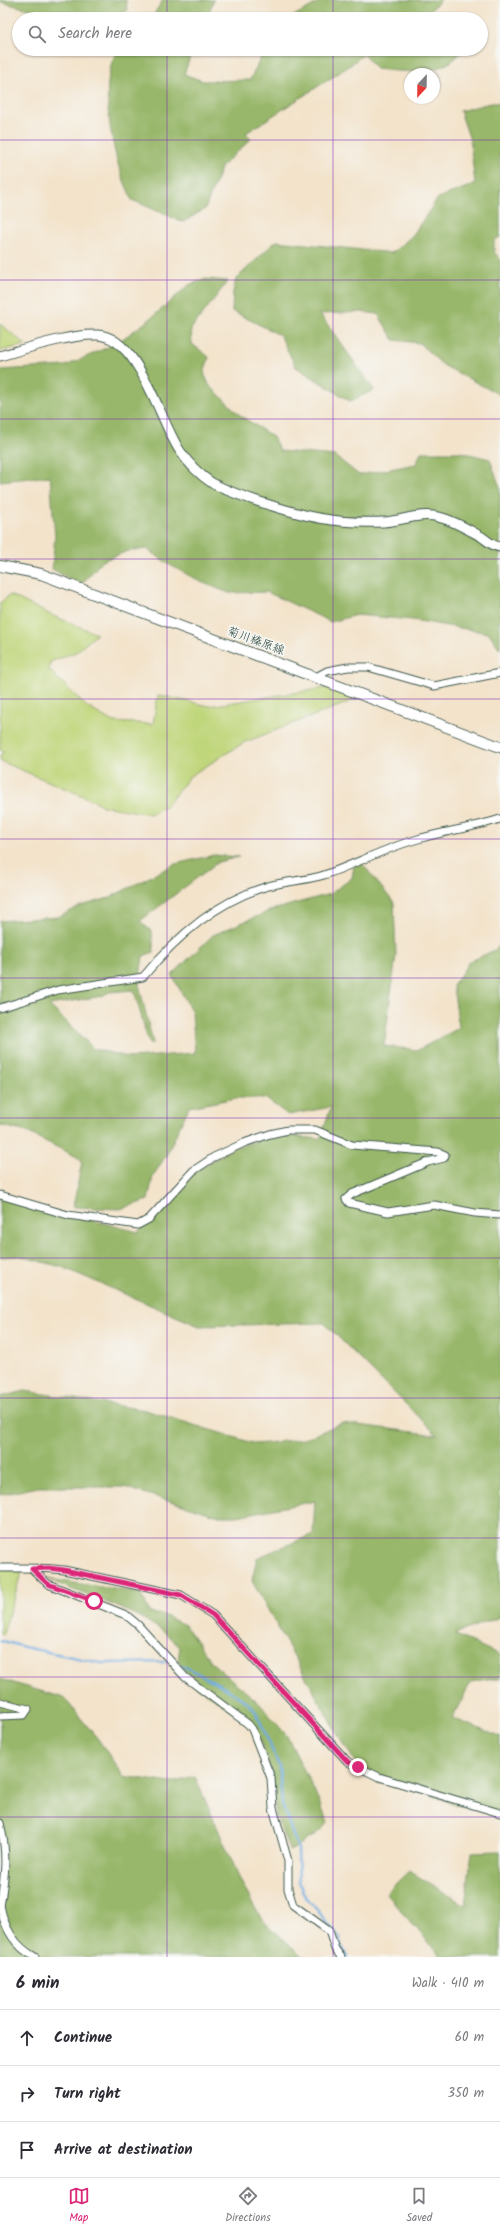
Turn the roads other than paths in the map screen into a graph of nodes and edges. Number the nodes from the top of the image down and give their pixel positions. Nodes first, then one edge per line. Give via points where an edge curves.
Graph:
1 (0, 356) edge
2 (500, 547) edge
3 (0, 566) edge
4 (500, 673) edge
5 (316, 677) junction
6 (500, 747) edge
7 (500, 819) edge
8 (0, 1008) edge
9 (0, 1195) edge
10 (500, 1215) edge
11 (0, 1568) edge
12 (32, 1569) junction
13 (0, 1702) edge
14 (0, 1716) edge
15 (500, 1813) edge
16 (0, 1823) edge
17 (0, 1906) edge
18 (35, 1957) edge
19 (341, 1957) edge

1 - 2 street via 82,336 107,336 132,359 180,452 196,470 213,483 254,500 325,520 386,522 437,516
3 - 5 main road, 菊川榛原線 via 41,574
4 - 5 street via 434,686 368,667 327,671
5 - 6 main road, 菊川榛原線
7 - 8 street via 419,838 308,880 267,886 243,894 225,903 176,940 144,977 58,990
9 - 10 street via 68,1215 138,1225 149,1219 193,1171 214,1157 244,1142 270,1134 288,1130 315,1130 352,1145 445,1154 444,1158 428,1162 352,1194 346,1199 350,1203 388,1212 434,1205
11 - 12 street
12 - 15 street via 64,1570 181,1595 213,1615 348,1762 379,1777
12 - 19 street via 48,1584 126,1615 185,1677 252,1729 271,1778 273,1808 288,1861 288,1889 293,1905 330,1931 335,1949
13 - 14 street via 28,1709 24,1715
16 - 17 street via 6,1844 6,1870
17 - 18 street via 2,1919 14,1941

